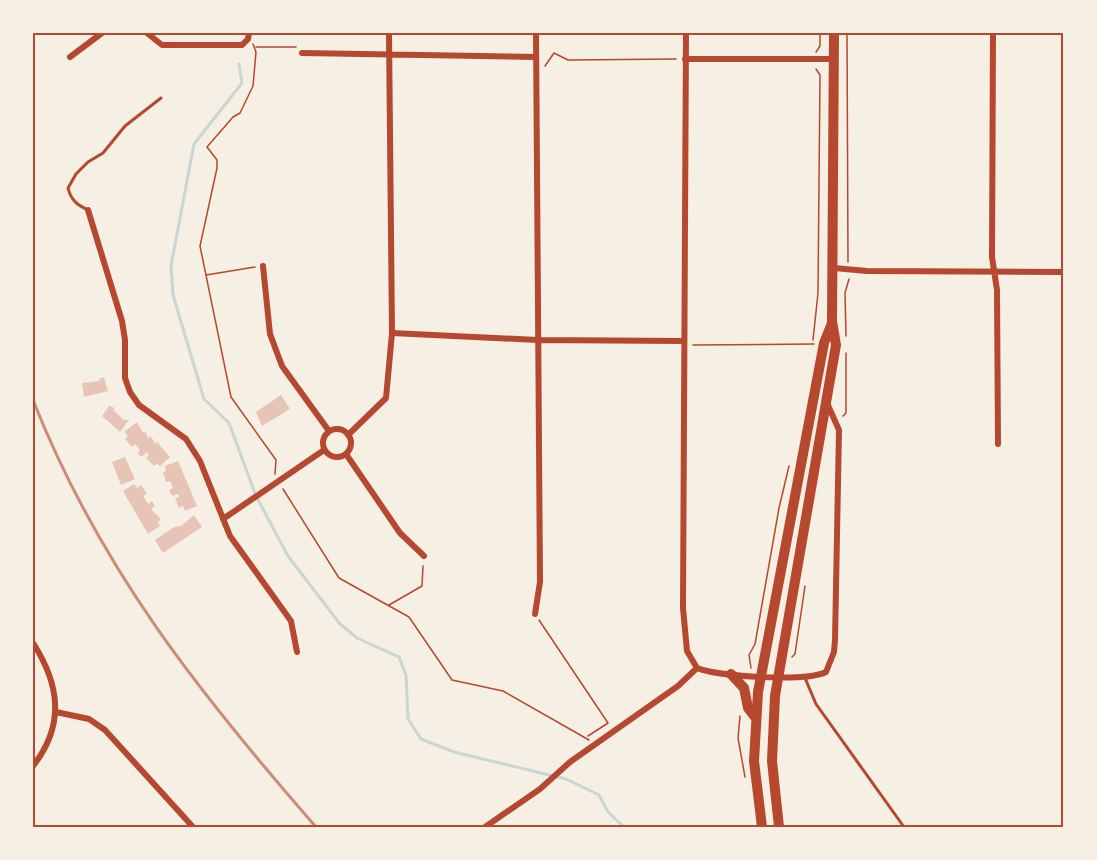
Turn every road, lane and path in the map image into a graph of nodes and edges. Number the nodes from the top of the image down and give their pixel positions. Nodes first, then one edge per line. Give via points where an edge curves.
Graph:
1 (102, 33) edge
2 (147, 33) edge
3 (249, 33) edge
4 (389, 33) edge
5 (536, 33) edge
6 (686, 33) edge
7 (820, 33) edge
8 (834, 33) edge
9 (847, 33) edge
10 (993, 33) edge
11 (255, 47) dead end
12 (302, 53) joint
13 (389, 54) junction
14 (70, 57) dead end
15 (536, 57) junction
16 (686, 59) junction
17 (816, 59) junction
18 (834, 59) junction
19 (544, 68) dead end
20 (161, 98) dead end
21 (88, 210) joint
22 (848, 262) dead end
23 (263, 266) joint
24 (834, 268) junction
25 (994, 272) junction
26 (1064, 272) edge
27 (206, 275) dead end
28 (818, 293) dead end
29 (832, 321) junction
30 (392, 333) junction
31 (537, 340) junction
32 (684, 341) junction
33 (824, 343) junction
34 (827, 402) junction
35 (329, 431) junction
36 (348, 435) junction
37 (998, 444) dead end
38 (324, 450) junction
39 (346, 454) junction
40 (829, 503) dead end
41 (837, 503) junction
42 (223, 519) junction
43 (424, 556) joint
44 (388, 606) dead end
45 (535, 614) joint
46 (33, 643) edge
47 (297, 652) dead end
48 (697, 668) junction
49 (731, 674) junction
50 (761, 675) junction
51 (778, 677) junction
52 (805, 678) junction
53 (56, 712) junction
54 (755, 717) junction
55 (587, 737) dead end
56 (33, 766) edge
57 (193, 827) edge
58 (485, 827) edge
59 (762, 827) edge
60 (779, 827) edge
61 (904, 827) edge

1 - 14 street
2 - 3 street via 162,45 242,45
4 - 13 street
5 - 15 street
6 - 16 street
7 - 17 path
8 - 18 highway
9 - 22 path
10 - 25 street
11 - 12 path via 297,47
12 - 13 street
13 - 15 street
13 - 30 street
15 - 31 street
16 - 17 street
16 - 19 path via 568,60 554,53
16 - 32 street
17 - 18 street
17 - 28 path via 820,75
18 - 24 highway
20 - 21 lane via 125,126 103,153 76,174 68,188 70,195 77,205
21 - 42 street via 122,321 125,378 130,392 139,405 186,439 200,461
23 - 27 path
23 - 35 street via 270,334 282,366
24 - 25 street
24 - 29 highway
25 - 26 street
25 - 37 street
29 - 33 highway
29 - 34 highway via 836,345
30 - 31 street
30 - 36 street via 386,398
31 - 32 street
31 - 45 street via 540,582
32 - 33 path via 692,345
32 - 48 street via 683,608 687,651
33 - 50 highway
34 - 41 street via 838,430
34 - 51 highway
35 - 36 street via 337,429
35 - 38 street via 323,437
36 - 39 street via 351,443
38 - 39 street via 334,458
38 - 42 street
39 - 43 street via 399,533
40 - 41 street
41 - 52 street via 834,652 826,672
42 - 47 street via 230,536 291,621
43 - 44 path via 422,585
45 - 55 path via 608,723
46 - 53 street via 50,673
48 - 49 street
48 - 58 street
49 - 50 street
49 - 54 highway via 744,688 748,708
50 - 51 street
50 - 54 highway
51 - 52 street
51 - 60 highway via 772,761
52 - 61 lane via 822,712
53 - 56 street via 46,748
53 - 57 street via 89,719 105,730
54 - 59 highway via 754,761

